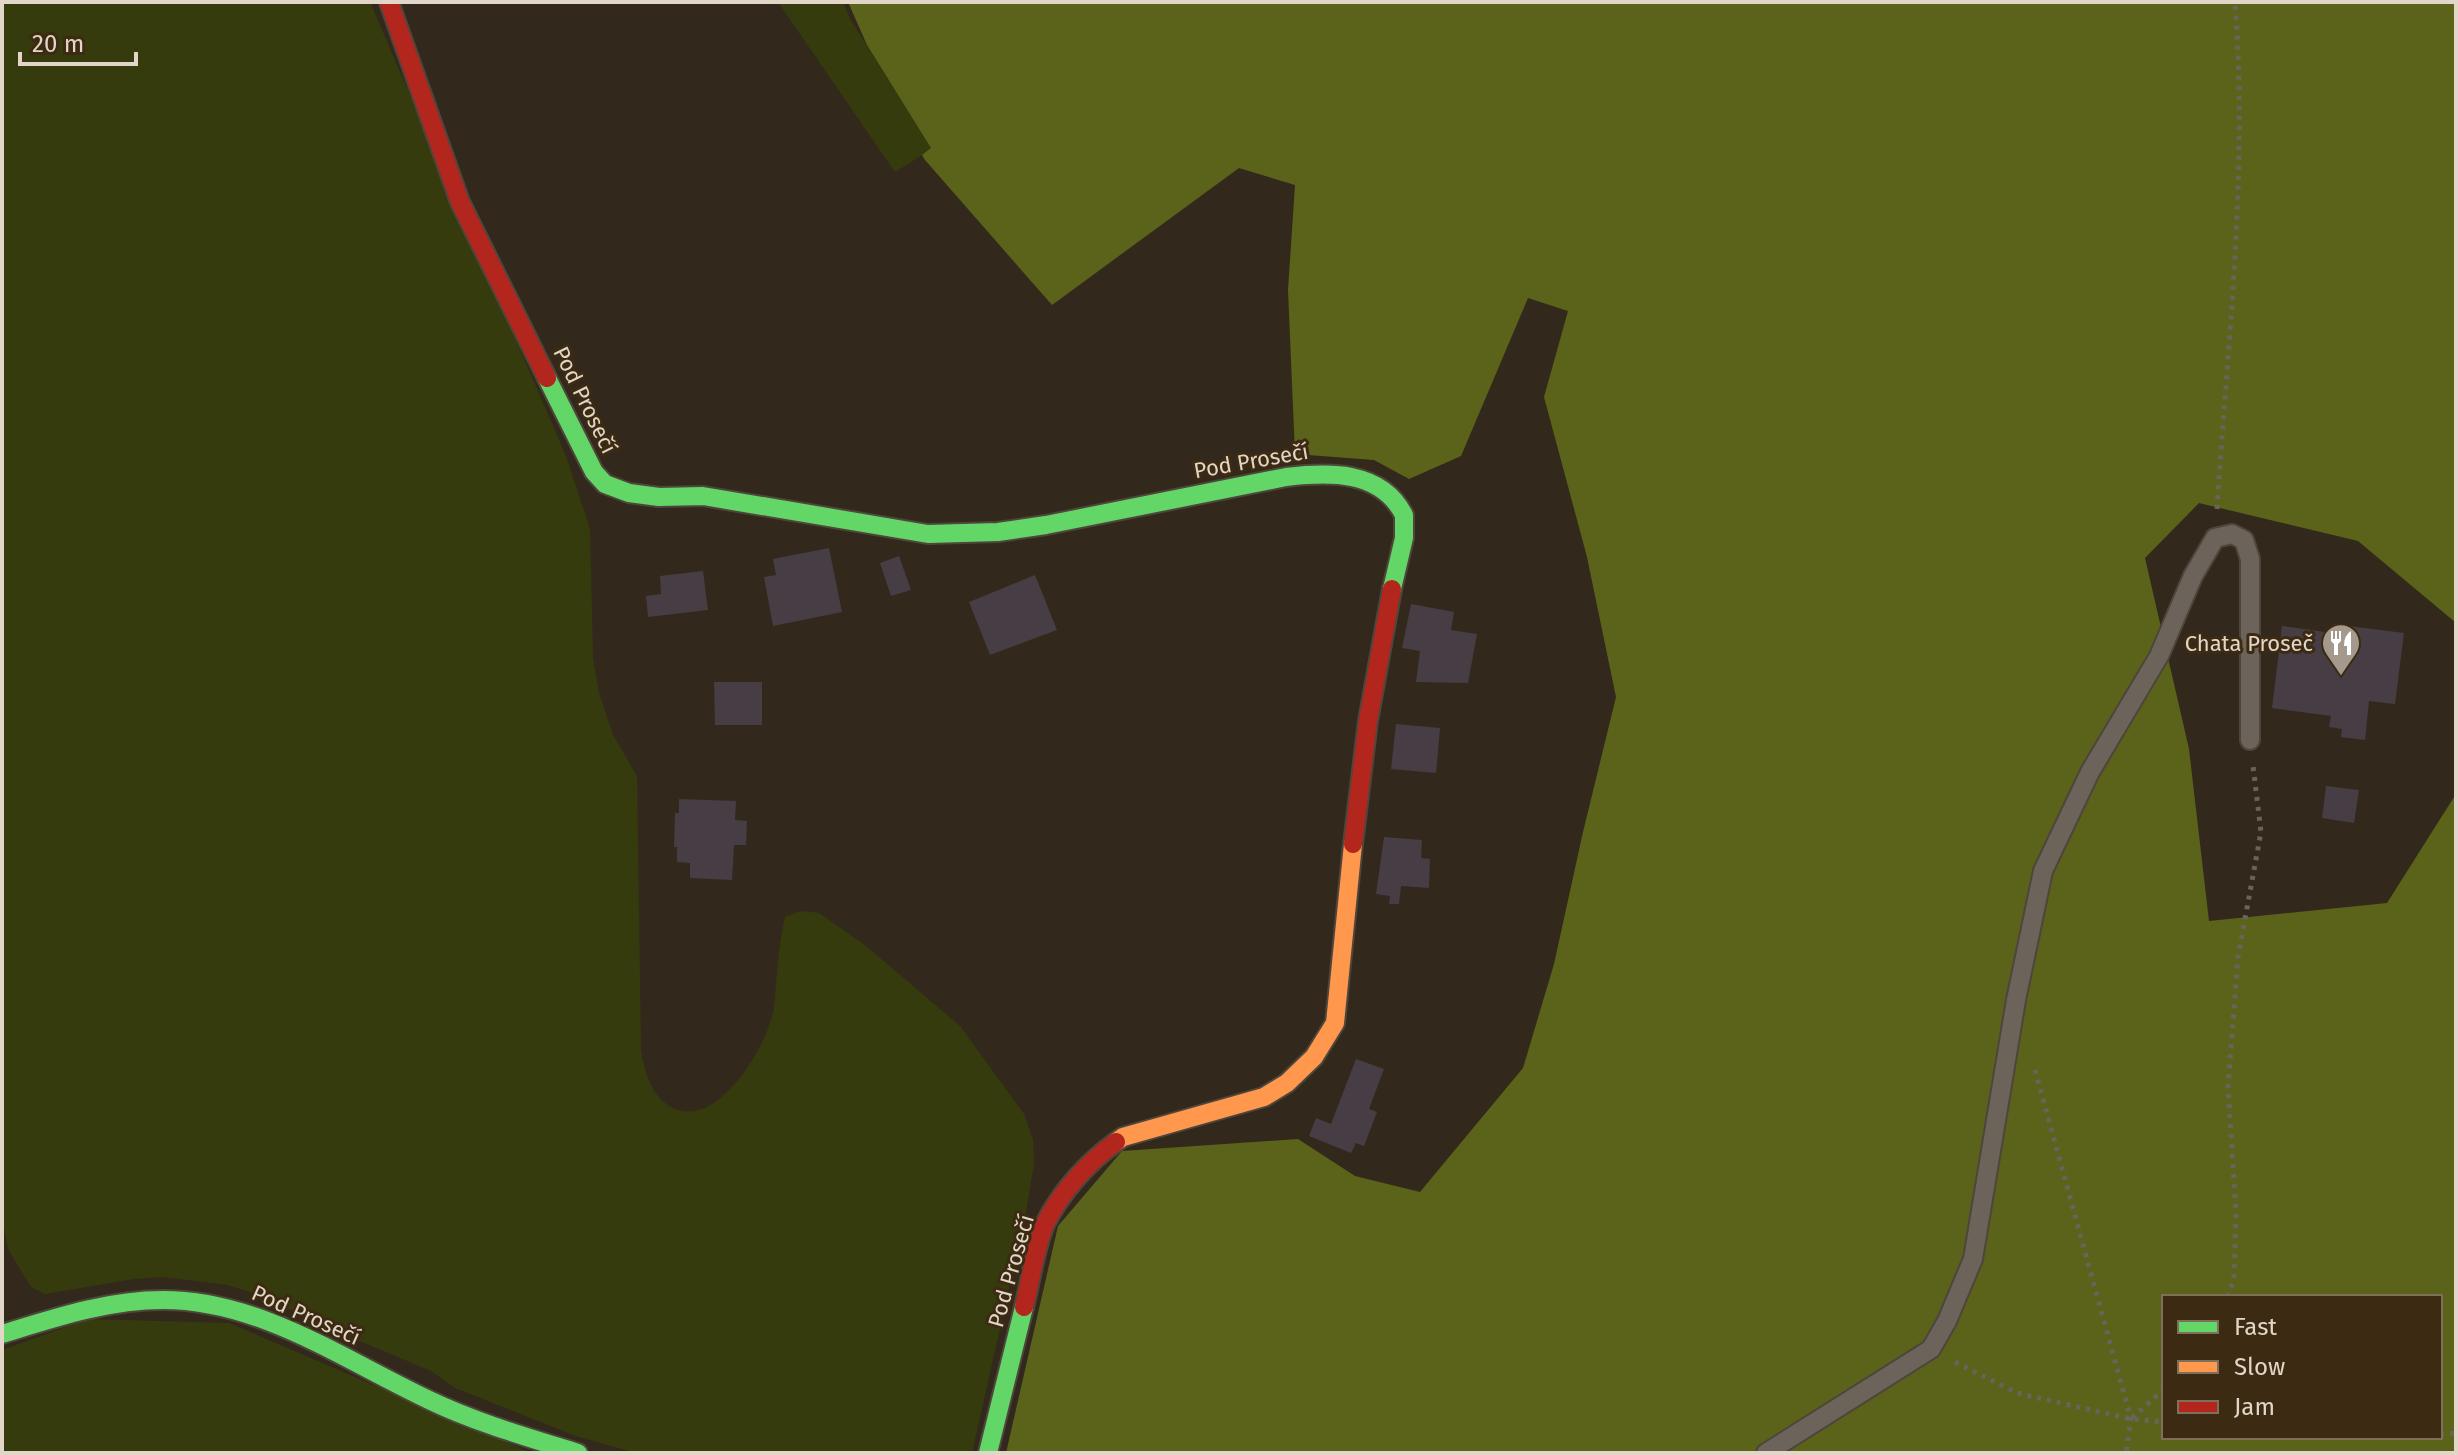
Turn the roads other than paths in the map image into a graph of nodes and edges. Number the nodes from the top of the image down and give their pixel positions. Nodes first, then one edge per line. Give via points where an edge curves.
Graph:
1 (389, 2) edge
2 (2250, 740) road end
3 (2, 1334) edge
4 (578, 1453) edge
5 (988, 1453) edge
6 (1766, 1453) edge

1 - 5 street, Pod Prosečí via 460,202 594,472 605,484 629,493 703,496 928,534 1046,525 1324,472 1356,475 1373,484 1396,502 1406,522 1367,727 1335,1023 1320,1052 1286,1086 1123,1137 1077,1177 1045,1223
2 - 6 lane via 2250,559 2244,540 2232,534 2215,538 2193,576 2159,656 2090,772 2043,871 1973,1259 1947,1321 1931,1349
3 - 4 street, Pod Prosečí via 128,1301 185,1300 226,1308 272,1323 462,1415

